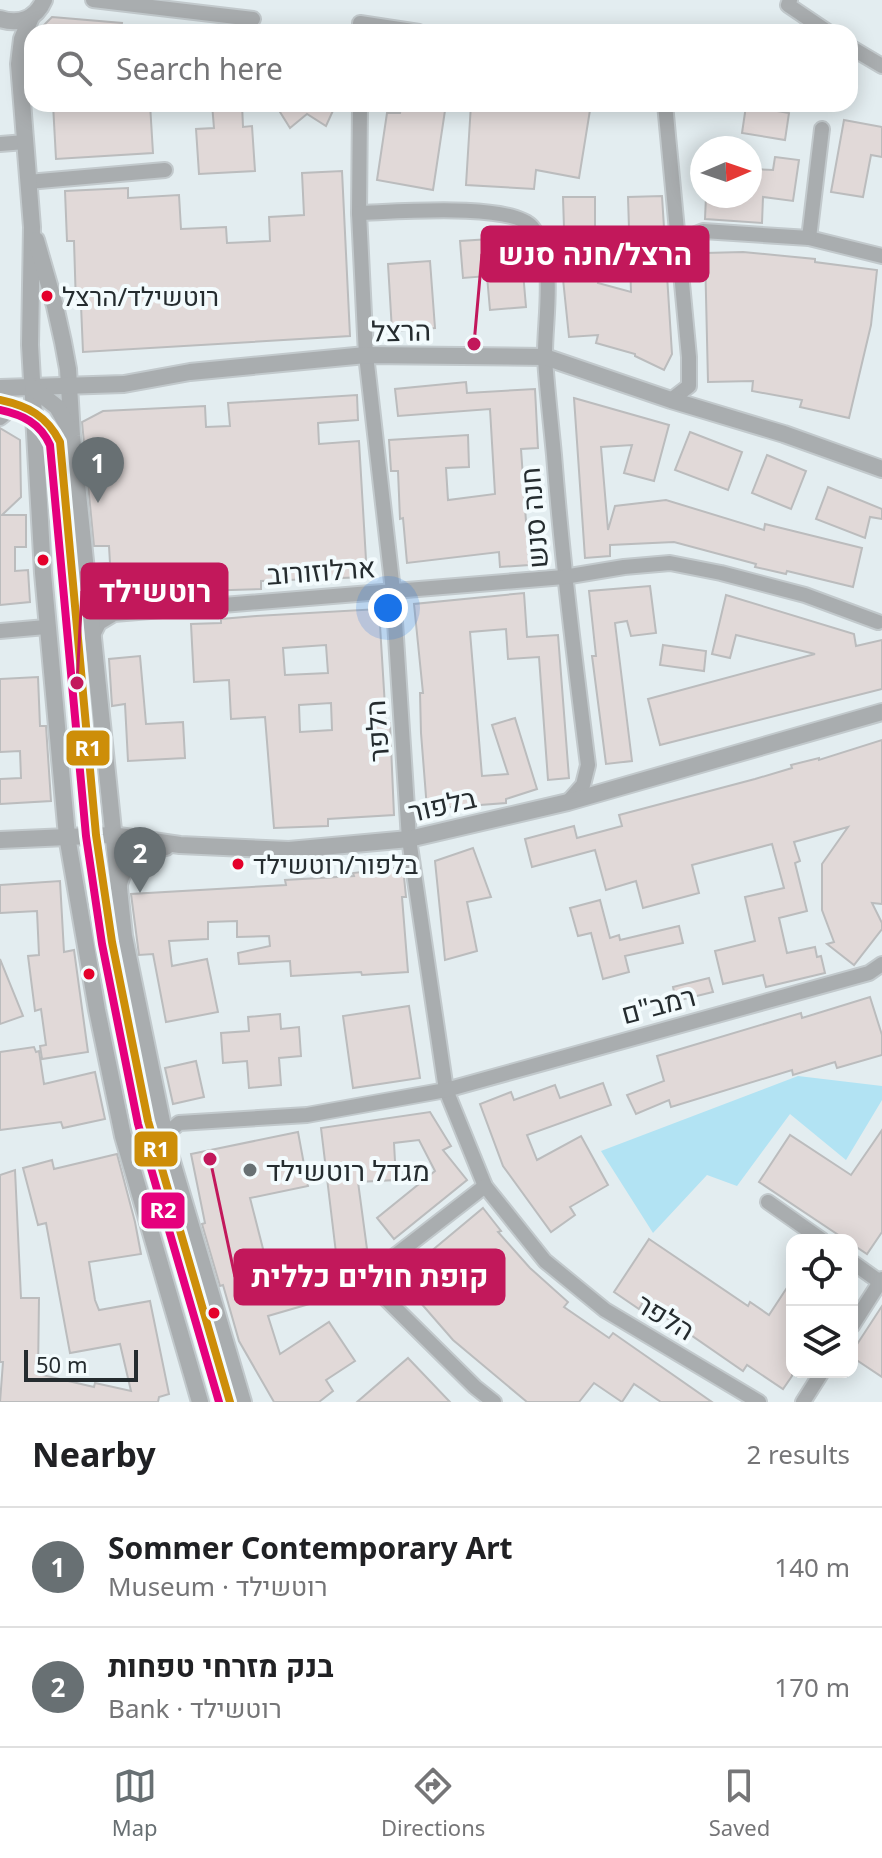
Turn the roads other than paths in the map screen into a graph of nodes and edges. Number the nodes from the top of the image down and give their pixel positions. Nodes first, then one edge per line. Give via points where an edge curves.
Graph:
1 (44, 0) edge
2 (93, 0) edge
3 (790, 0) edge
4 (31, 17) junction
5 (253, 19) dead end
6 (0, 20) edge
7 (28, 24) edge
8 (816, 24) edge
9 (24, 34) edge
10 (858, 52) edge
11 (19, 64) junction
12 (882, 66) edge
13 (360, 112) edge
14 (666, 112) edge
15 (822, 129) dead end
16 (25, 142) junction
17 (0, 144) edge
18 (165, 170) dead end
19 (28, 182) junction
20 (359, 213) junction
21 (32, 227) junction
22 (809, 238) junction
23 (678, 241) junction
24 (882, 256) edge
25 (366, 355) junction
26 (545, 357) junction
27 (33, 388) junction
28 (69, 388) junction
29 (0, 390) edge
30 (671, 400) junction
31 (0, 418) edge
32 (72, 436) junction
33 (882, 469) edge
34 (564, 577) junction
35 (393, 591) junction
36 (878, 622) dead end
37 (46, 627) junction
38 (0, 631) edge
39 (92, 637) junction
40 (882, 712) edge
41 (568, 802) junction
42 (112, 835) junction
43 (67, 836) junction
44 (409, 839) junction
45 (0, 840) edge
46 (180, 845) junction
47 (118, 890) junction
48 (882, 964) edge
49 (869, 973) junction
50 (882, 983) edge
51 (446, 1090) junction
52 (166, 1141) junction
53 (485, 1186) junction
54 (768, 1202) dead end
55 (813, 1234) edge
56 (858, 1266) edge
57 (881, 1281) edge
58 (858, 1317) edge
59 (818, 1378) edge
60 (200, 1402) edge
61 (243, 1402) edge
62 (494, 1402) edge
63 (759, 1402) edge
64 (803, 1402) edge

1 - 4 street
2 - 5 street
3 - 8 street via 788,5
4 - 6 street via 15,23
4 - 7 street
6 - 11 street
9 - 11 street
10 - 12 street
11 - 16 street
13 - 20 street, הלפר
14 - 23 street
15 - 22 street
16 - 17 street
16 - 19 street
18 - 19 street
19 - 21 street
20 - 25 street, הלפר
20 - 26 street, חנה סנש via 488,211 531,225 547,266
21 - 27 street
21 - 28 street via 55,306
22 - 23 street via 703,231
22 - 24 street
23 - 30 street via 689,386
25 - 26 street, הרצל
25 - 28 street, הרצל
25 - 35 street, הלפר
26 - 30 street, הרצל
26 - 34 street, חנה סנש
27 - 28 street, הרצל
27 - 29 street, הרצל
27 - 32 street via 57,407
27 - 37 street
28 - 32 street
29 - 31 street, הרצל via 7,401
30 - 33 street, הרצל
32 - 39 street
34 - 35 street, ארלוזורוב
34 - 36 street, ארלוזורוב via 670,563 805,595
34 - 41 street, חנה סנש via 588,765 583,785
35 - 39 street, ארלוזורוב via 114,614 99,623
35 - 44 street, הלפר
37 - 38 street
37 - 43 street
39 - 42 street
40 - 41 street, בלפור
41 - 44 street, בלפור
42 - 43 street, בלפור
42 - 46 street, בלפור
42 - 47 street
43 - 45 street, בלפור
43 - 60 street via 123,1136
44 - 46 street, בלפור via 289,850
44 - 51 street, הלפר
46 - 47 street via 134,859
47 - 52 street
48 - 49 street, רמב"ם
49 - 50 street
49 - 51 street, רמב"ם
51 - 52 street, רמב"ם via 307,1115 179,1123
51 - 53 street, הלפר
52 - 61 street
53 - 62 street via 379,1268 376,1289
53 - 63 street, הלפר via 545,1261 605,1310
54 - 55 street
56 - 57 street
57 - 58 street
59 - 64 street

